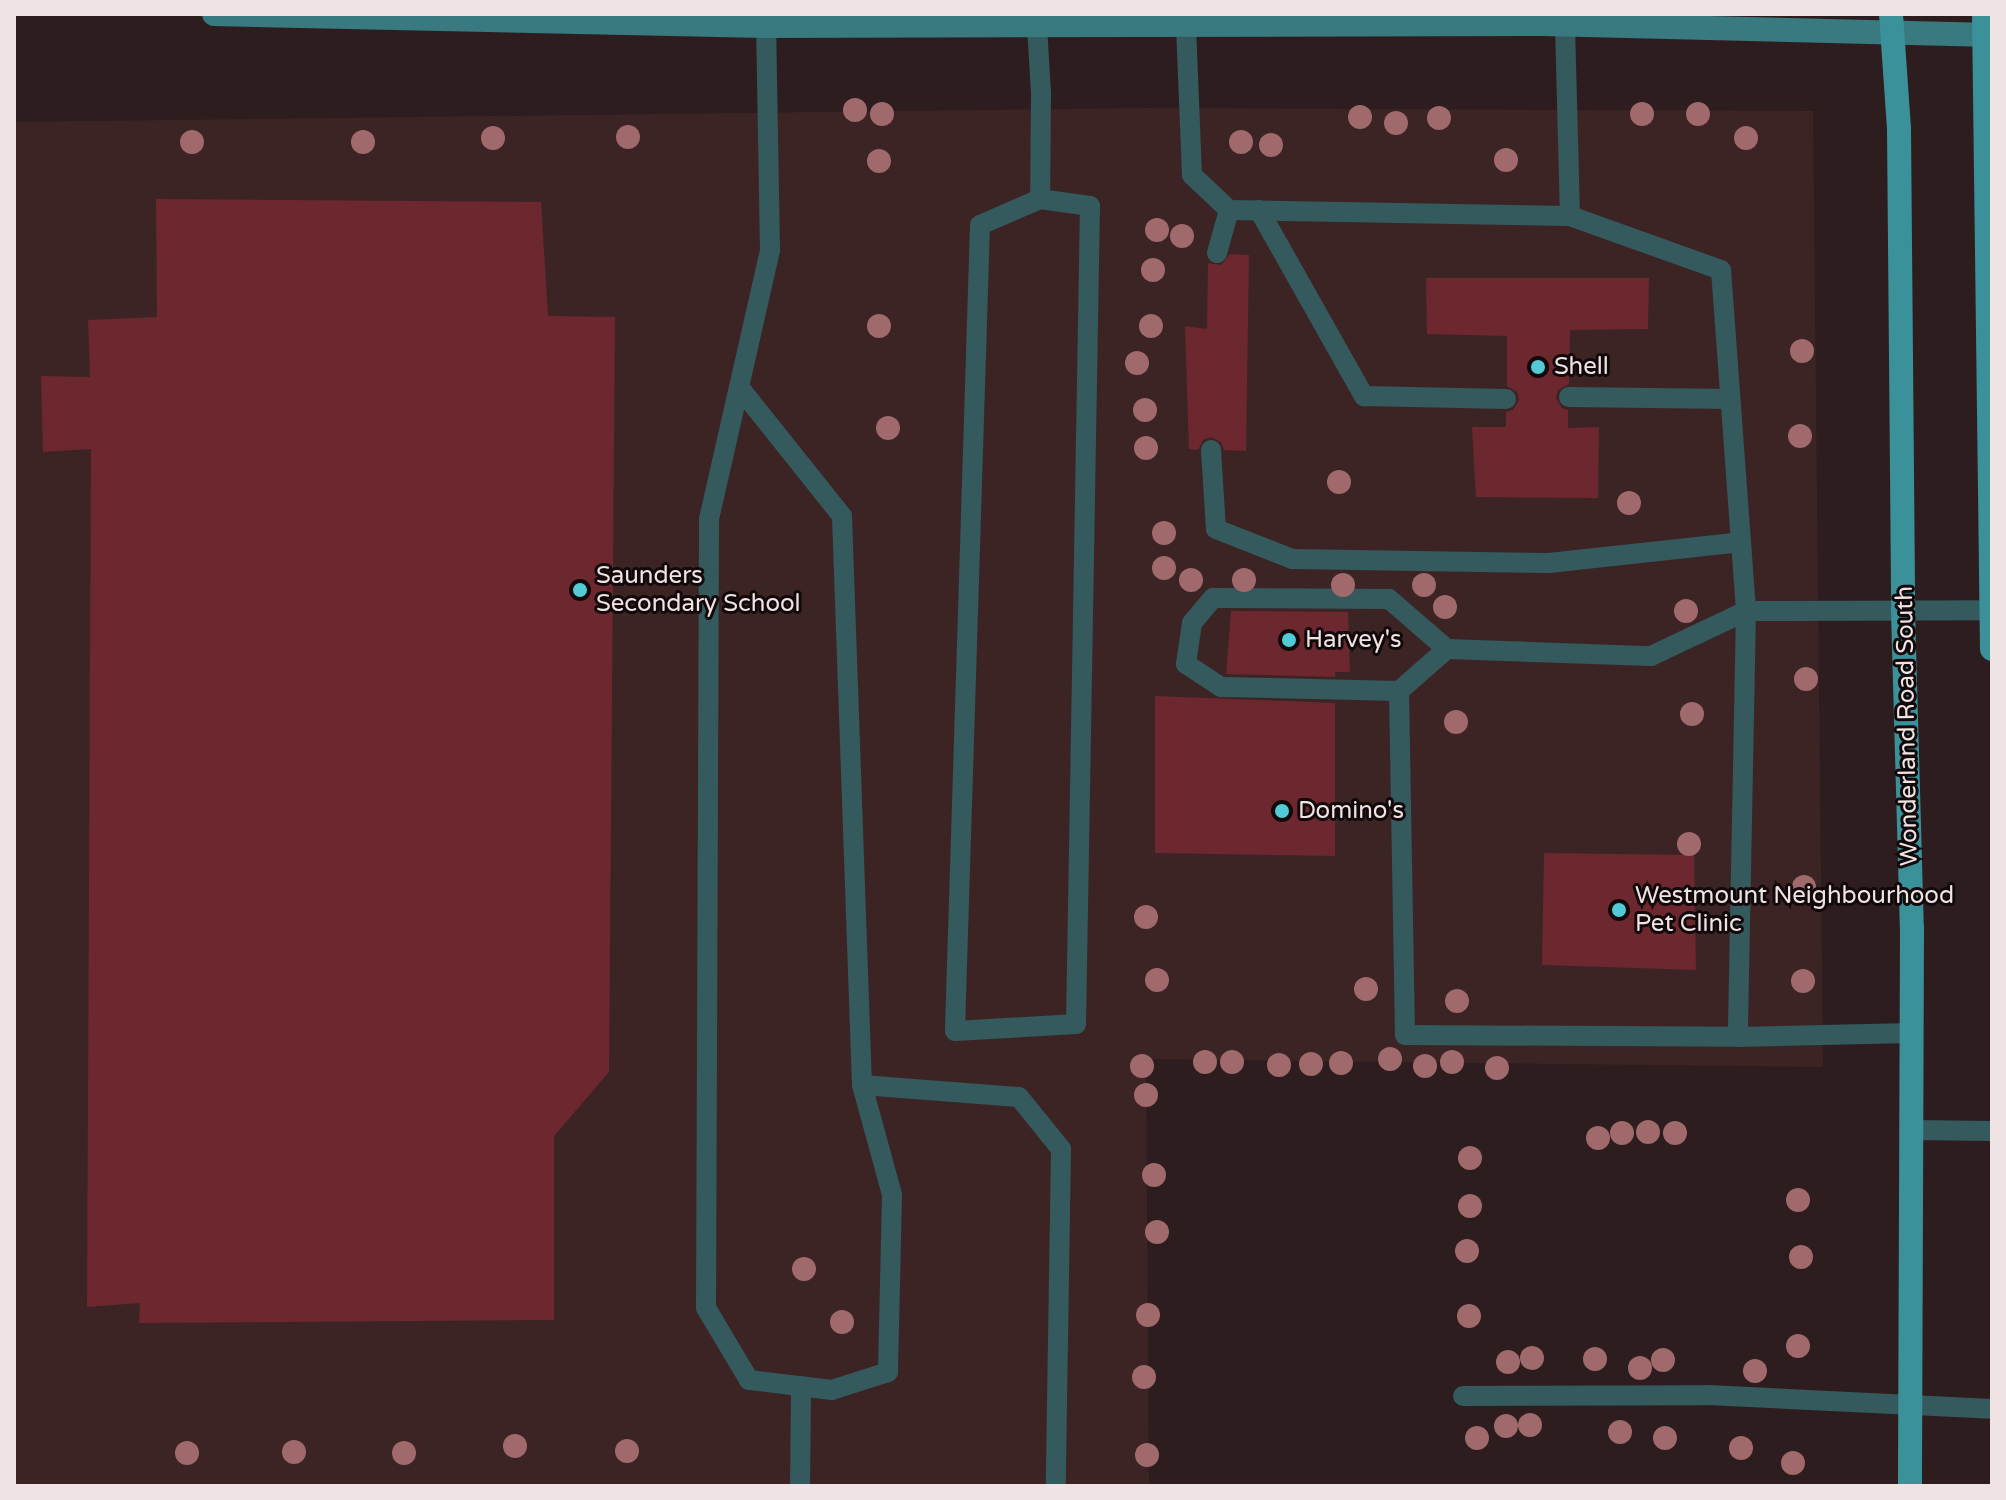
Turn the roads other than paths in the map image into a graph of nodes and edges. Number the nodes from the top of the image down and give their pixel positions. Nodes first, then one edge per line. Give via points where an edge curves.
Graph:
1 (214, 14) edge
2 (766, 20) edge
3 (1891, 24) edge
4 (1565, 25) junction
5 (1037, 26) junction
6 (1186, 26) junction
7 (1987, 28) edge
8 (1040, 199) junction
9 (1229, 210) junction
10 (1259, 210) junction
11 (1570, 216) junction
12 (1217, 253) dead end
13 (739, 387) junction
14 (1569, 397) dead end
15 (1506, 399) dead end
16 (1730, 399) junction
17 (1211, 450) dead end
18 (1741, 542) junction
19 (1991, 610) edge
20 (1746, 611) junction
21 (1903, 611) junction
22 (1447, 649) junction
23 (1992, 649) edge
24 (1399, 691) junction
25 (1912, 1033) junction
26 (1738, 1037) junction
27 (862, 1085) junction
28 (1913, 1130) junction
29 (1992, 1131) edge
30 (801, 1386) junction
31 (1463, 1396) dead end
32 (1912, 1408) junction
33 (1992, 1409) edge
34 (800, 1486) edge
35 (1056, 1486) edge
36 (1910, 1486) edge

1 - 2 street
2 - 5 street
2 - 13 lane via 770,250
3 - 4 street
3 - 7 street
3 - 21 main road, Wonderland Road South via 1899,129
4 - 6 street
4 - 11 lane
5 - 6 street
5 - 8 lane
6 - 9 lane via 1192,175
7 - 19 main road
8 - 8 lane via 980,225 955,1031 1076,1024 1090,206
9 - 10 lane
9 - 12 lane
10 - 11 lane
10 - 15 lane via 1364,396
11 - 16 lane via 1721,270
13 - 27 lane via 842,516
13 - 30 lane via 709,519 706,1308 749,1380
14 - 16 lane
16 - 18 lane
17 - 18 lane via 1216,529 1292,559 1549,563
18 - 20 lane
19 - 21 lane
19 - 23 main road
20 - 21 lane
20 - 22 lane via 1651,656
20 - 26 lane
21 - 25 main road, Wonderland Road South
22 - 24 lane
22 - 24 lane via 1389,599 1213,598 1192,623 1186,664 1221,687
24 - 26 lane via 1405,1035
25 - 26 lane
25 - 28 main road, Wonderland Road South
27 - 30 lane via 892,1195 888,1372 832,1390
27 - 35 lane via 1019,1097 1061,1149
28 - 29 lane
28 - 32 main road, Wonderland Road South
30 - 34 lane
31 - 32 lane via 1708,1395
32 - 33 lane
32 - 36 main road, Wonderland Road South

